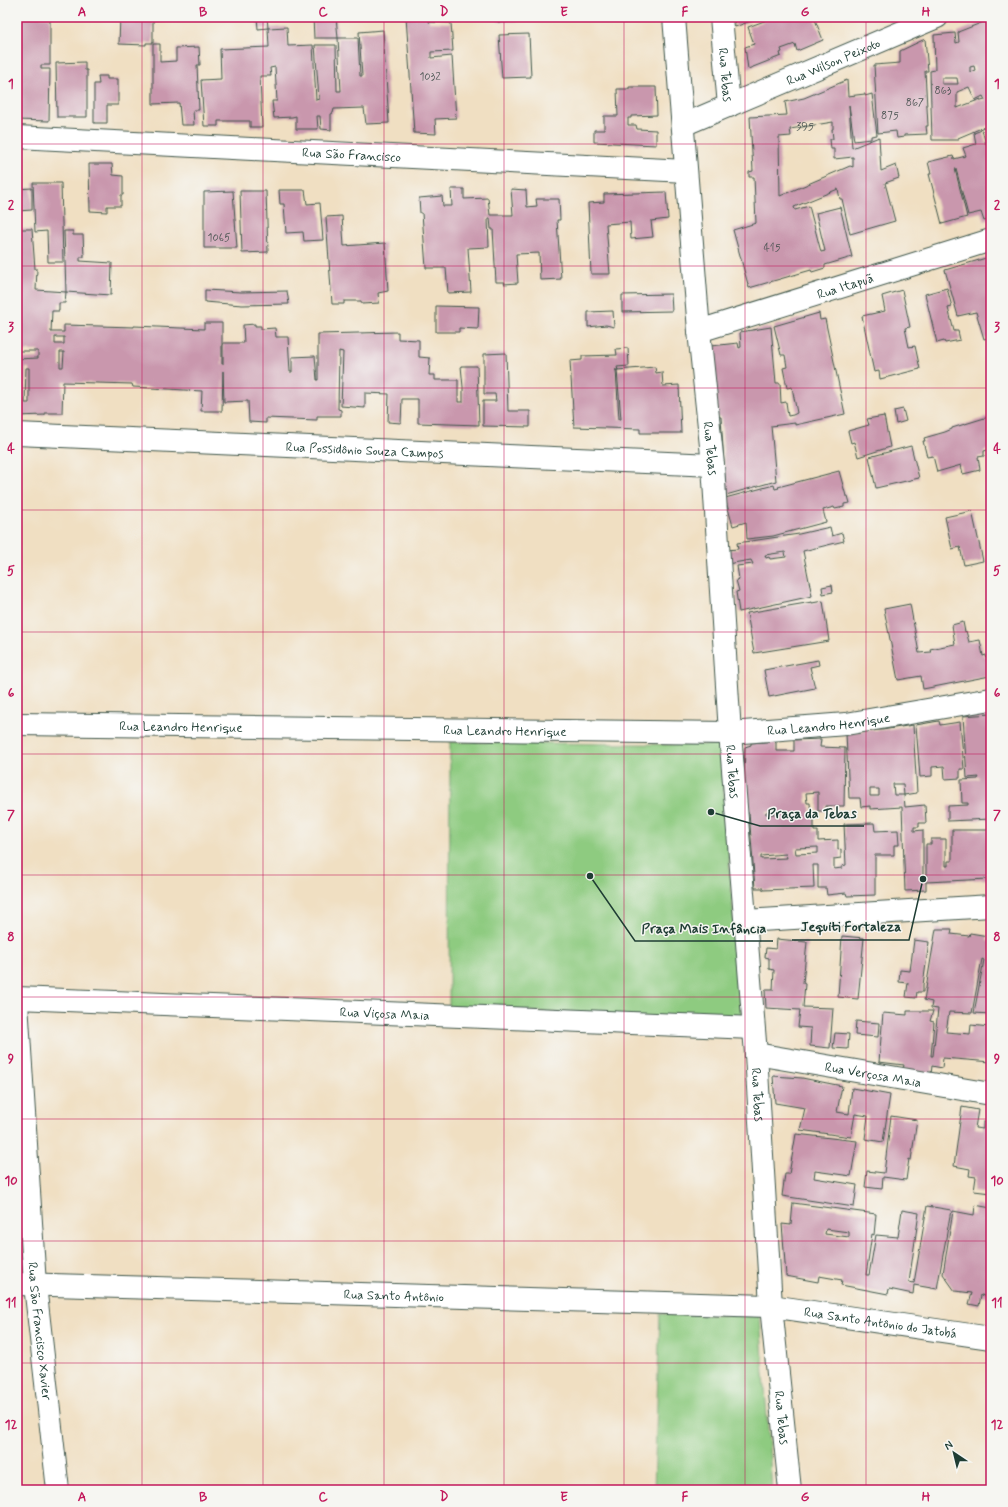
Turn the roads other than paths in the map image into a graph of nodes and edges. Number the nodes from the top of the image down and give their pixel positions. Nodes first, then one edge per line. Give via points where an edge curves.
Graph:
1 (674, 17) edge
2 (721, 17) edge
3 (938, 17) edge
4 (729, 106) junction
5 (683, 125) junction
6 (17, 137) edge
7 (686, 171) junction
8 (991, 240) edge
9 (699, 331) junction
10 (17, 434) edge
11 (713, 465) junction
12 (991, 699) edge
13 (17, 724) edge
14 (730, 733) junction
15 (991, 906) edge
16 (745, 921) junction
17 (17, 998) edge
18 (17, 1003) edge
19 (753, 1028) junction
20 (756, 1054) junction
21 (991, 1094) edge
22 (26, 1285) edge
23 (771, 1306) junction
24 (991, 1338) edge
25 (58, 1490) edge
26 (790, 1490) edge

1 - 5 street, Rua Tebas
2 - 4 street, Rua Tebas
3 - 4 street, Rua Wilson Peixoto
4 - 5 street, Rua Tebas
5 - 7 street, Rua Tebas
6 - 7 street, Rua São Francisco
7 - 9 street, Rua Tebas
8 - 9 street, Rua Itapuã
9 - 11 street, Rua Tebas
10 - 11 street, Rua Possidônio Souza Campos
11 - 14 street, Rua Tebas
12 - 14 street, Rua Leandro Henrique via 846,724
13 - 14 street, Rua Leandro Henrique
14 - 16 street, Rua Tebas
15 - 16 street
16 - 19 street, Rua Tebas
17 - 19 street, Rua Viçosa Maia
18 - 22 street, Rua São Francisco Xavier
19 - 20 street, Rua Tebas
20 - 21 street, Rua Verçosa Maia
20 - 23 street, Rua Tebas
22 - 23 street, Rua Santo Antônio
22 - 25 street, Rua São Francisco Xavier
23 - 24 street, Rua Santo Antônio do Jatobá
23 - 26 street, Rua Tebas

